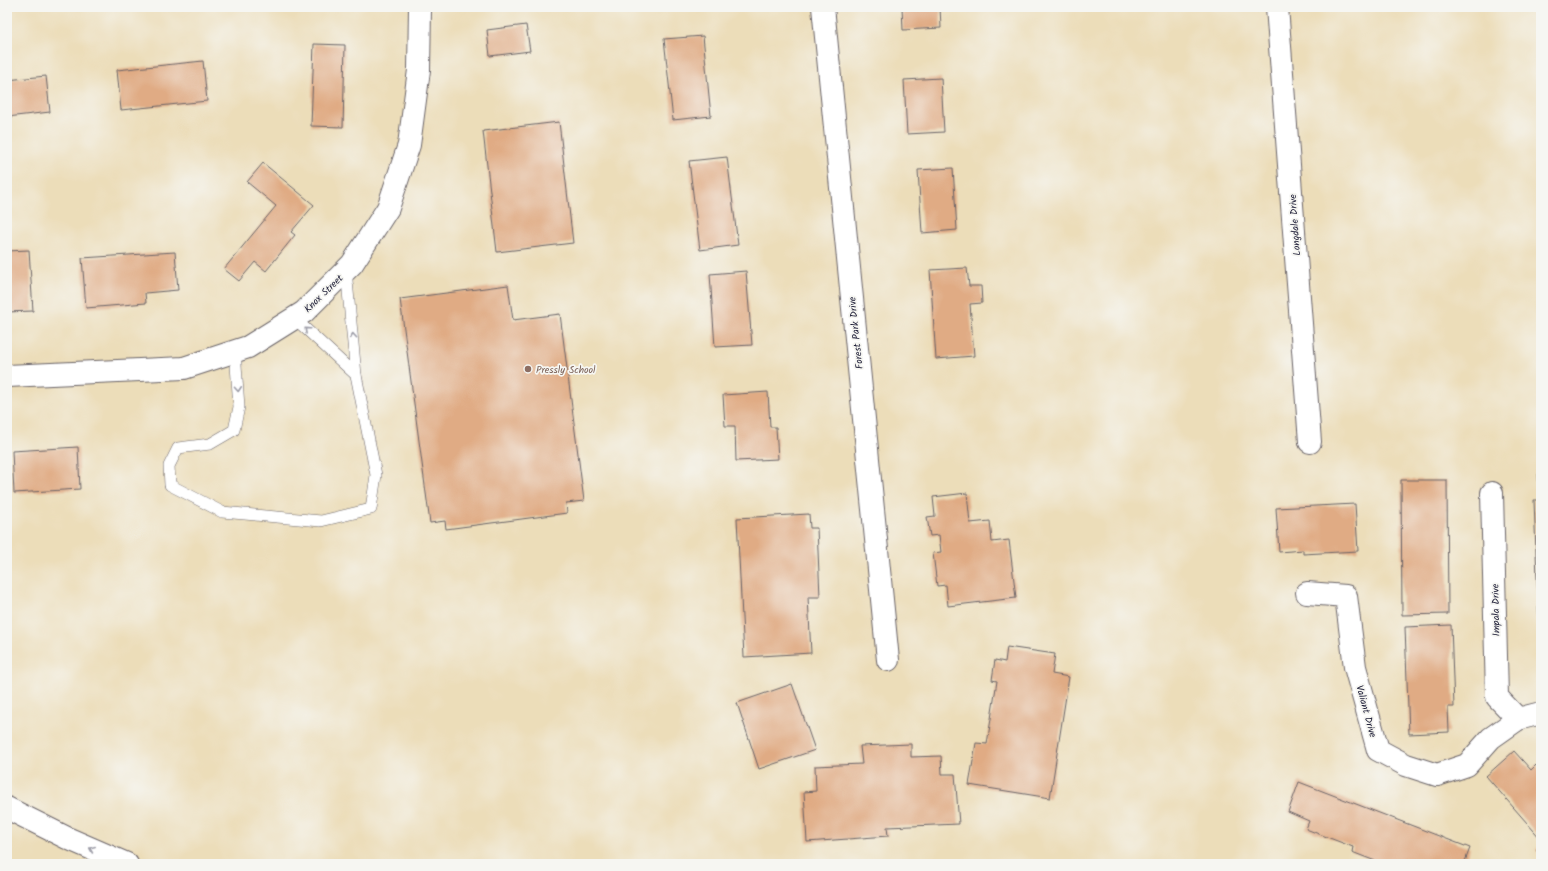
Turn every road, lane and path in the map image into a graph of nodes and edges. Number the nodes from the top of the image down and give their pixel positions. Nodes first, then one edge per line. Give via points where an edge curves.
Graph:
1 (420, 7) edge
2 (823, 7) edge
3 (1277, 7) edge
4 (346, 270) junction
5 (294, 318) junction
6 (235, 351) junction
7 (356, 375) junction
8 (7, 376) edge
9 (1310, 442) dead end
10 (1492, 493) dead end
11 (1307, 593) dead end
12 (888, 660) dead end
13 (1541, 713) edge
14 (1518, 719) junction
15 (7, 808) edge
16 (127, 864) edge

1 - 4 main road, Knox Street via 419,70 409,145 388,208
2 - 12 main road, Forest Park Drive
3 - 9 main road, Longdale Drive
4 - 5 main road, Knox Street via 304,312
7 -> 4 lane
5 - 6 main road, Knox Street
7 -> 5 lane
6 -> 7 lane via 239,407 234,430 210,444 178,448 169,466 170,485 222,512 321,521 371,509 376,475
6 - 8 main road, Knox Street via 184,368
10 - 14 main road, Impala Drive via 1497,697
11 - 14 main road, Valiant Drive via 1346,596 1355,667 1378,750 1406,765 1437,775 1467,766 1492,738
13 - 14 main road, Valiant Drive
16 -> 15 main road

